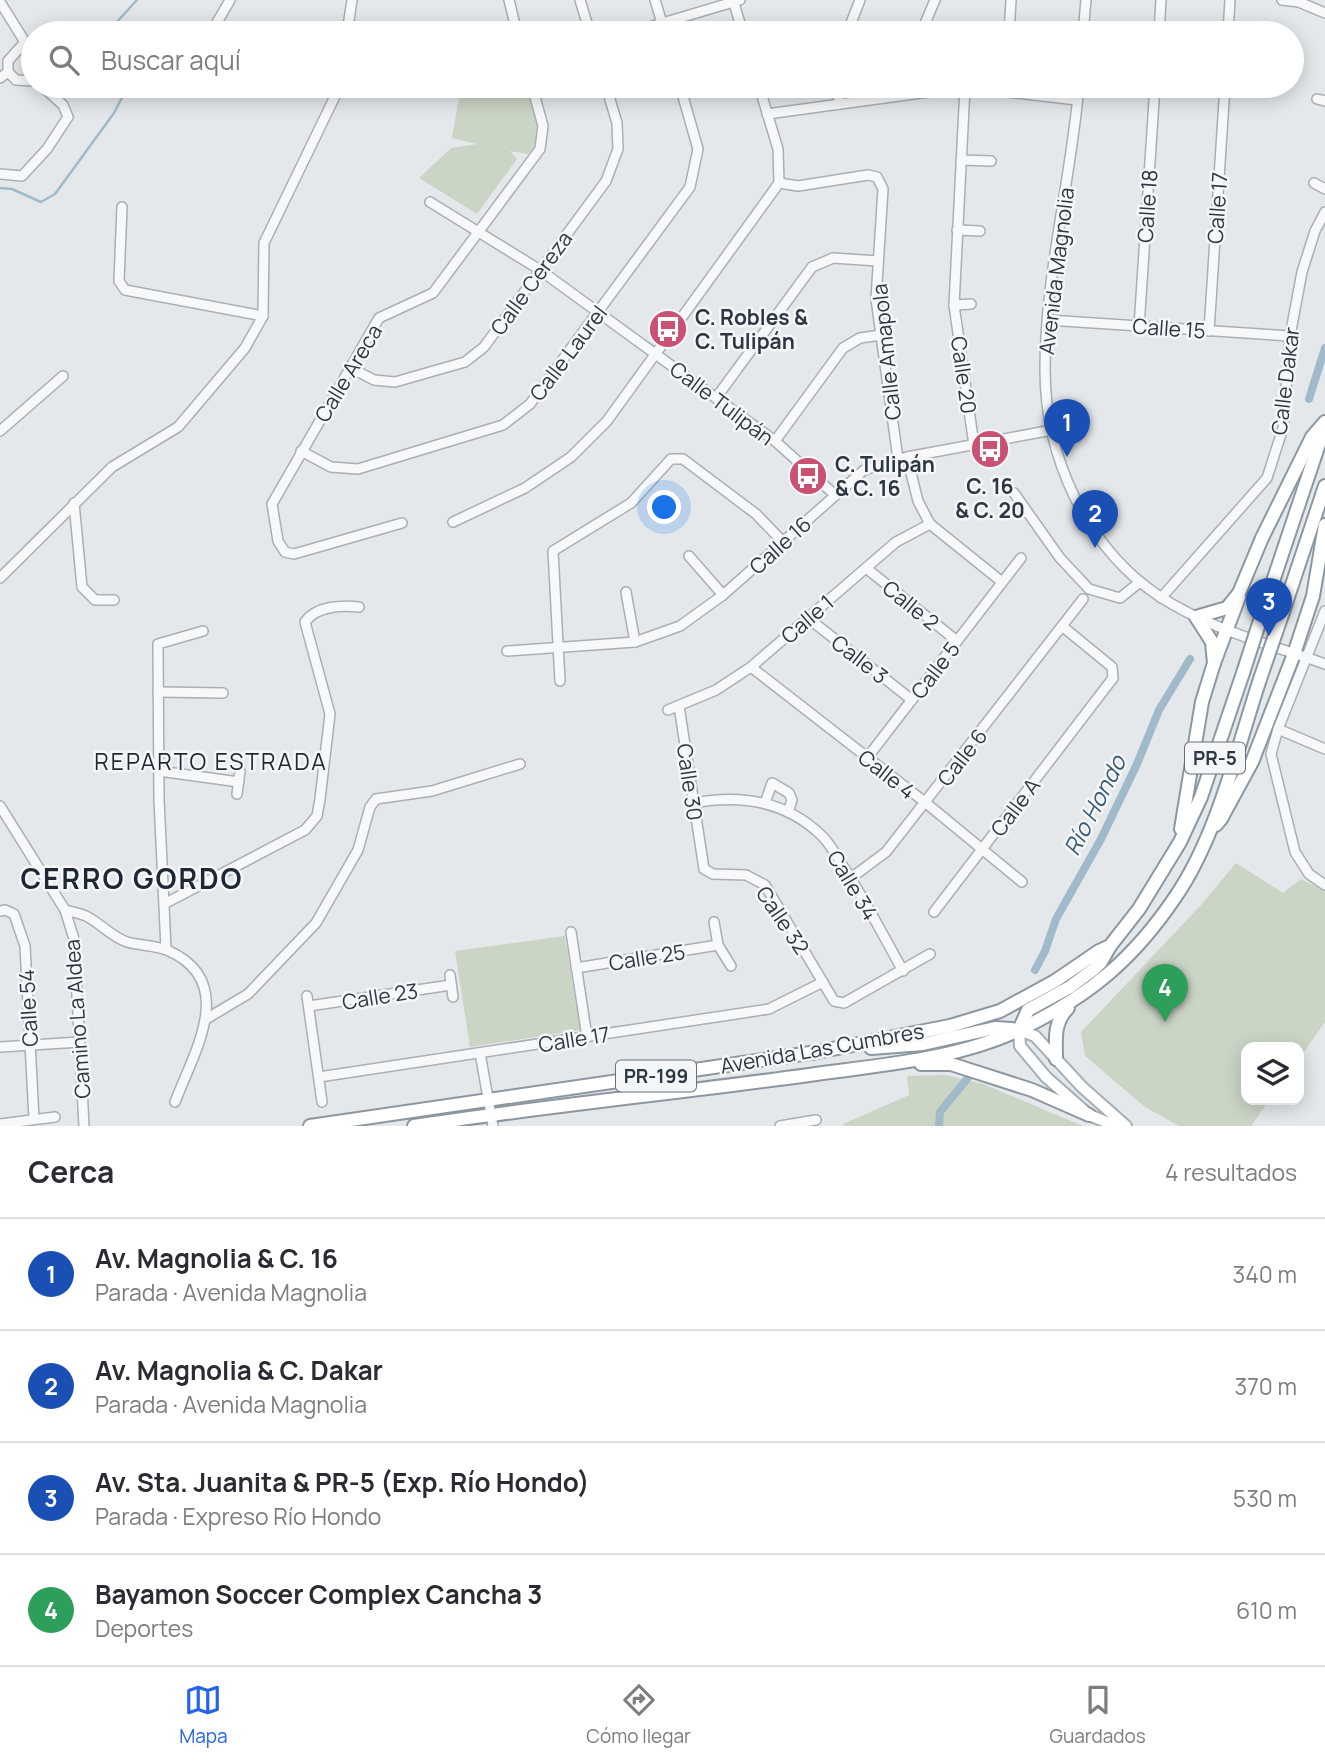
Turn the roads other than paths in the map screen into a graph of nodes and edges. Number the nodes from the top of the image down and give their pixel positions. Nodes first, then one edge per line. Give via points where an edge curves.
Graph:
1 (230, 0) edge
2 (352, 0) edge
3 (509, 0) edge
4 (580, 0) edge
5 (655, 0) edge
6 (860, 0) edge
7 (935, 0) edge
8 (1011, 0) edge
9 (1086, 0) edge
10 (1161, 0) edge
11 (1230, 0) edge
12 (1282, 0) edge
13 (736, 1) edge
14 (1299, 1) edge
15 (0, 2) edge
16 (1325, 13) edge
17 (218, 21) edge
18 (349, 21) edge
19 (514, 21) edge
20 (586, 21) edge
21 (661, 21) edge
22 (669, 21) edge
23 (740, 21) edge
24 (851, 21) edge
25 (926, 21) edge
26 (1010, 21) edge
27 (1084, 21) edge
28 (1160, 21) edge
29 (1229, 21) edge
30 (21, 36) edge
31 (21, 46) edge
32 (8, 72) junction
33 (0, 78) edge
34 (21, 80) edge
35 (55, 98) edge
36 (334, 98) edge
37 (535, 98) edge
38 (610, 98) edge
39 (683, 98) edge
40 (762, 98) edge
41 (839, 98) edge
42 (872, 98) edge
43 (964, 98) edge
44 (1065, 98) edge
45 (1154, 98) edge
46 (1224, 98) edge
47 (1077, 100) joint
48 (839, 104) junction
49 (767, 114) junction
50 (961, 160) junction
51 (991, 161) dead end
52 (0, 174) edge
53 (779, 183) junction
54 (1314, 183) dead end
55 (1325, 189) edge
56 (430, 202) dead end
57 (122, 207) dead end
58 (1325, 212) edge
59 (957, 230) junction
60 (980, 231) dead end
61 (479, 232) junction
62 (878, 261) junction
63 (540, 270) junction
64 (971, 304) dead end
65 (954, 305) junction
66 (599, 312) junction
67 (263, 316) junction
68 (1048, 320) junction
69 (1139, 327) junction
70 (1209, 331) junction
71 (881, 335) junction
72 (1290, 336) junction
73 (657, 355) junction
74 (349, 367) junction
75 (63, 376) dead end
76 (716, 398) junction
77 (1325, 424) edge
78 (0, 430) edge
79 (1052, 430) junction
80 (775, 442) junction
81 (974, 445) junction
82 (301, 451) junction
83 (902, 458) junction
84 (1325, 486) edge
85 (1014, 493) dead end
86 (834, 494) junction
87 (74, 503) junction
88 (453, 522) dead end
89 (402, 523) dead end
90 (930, 524) junction
91 (1325, 525) edge
92 (784, 543) junction
93 (689, 556) dead end
94 (1021, 558) dead end
95 (866, 568) junction
96 (0, 578) edge
97 (1002, 582) junction
98 (1140, 582) junction
99 (626, 592) dead end
100 (1239, 593) junction
101 (723, 595) junction
102 (1161, 598) junction
103 (1083, 599) dead end
104 (114, 600) dead end
105 (359, 607) dead end
106 (1325, 611) edge
107 (1196, 617) junction
108 (808, 618) junction
109 (1062, 626) junction
110 (1227, 630) junction
111 (203, 631) dead end
112 (957, 641) junction
113 (635, 642) junction
114 (557, 648) junction
115 (507, 651) dead end
116 (1300, 656) junction
117 (1214, 663) junction
118 (1325, 664) edge
119 (751, 667) junction
120 (560, 681) dead end
121 (158, 692) junction
122 (223, 692) dead end
123 (912, 700) junction
124 (679, 706) junction
125 (667, 710) dead end
126 (1278, 729) junction
127 (1325, 749) edge
128 (867, 758) junction
129 (520, 764) dead end
130 (159, 771) junction
131 (240, 771) dead end
132 (239, 782) junction
133 (237, 794) dead end
134 (693, 803) junction
135 (765, 803) junction
136 (926, 803) junction
137 (0, 806) edge
138 (788, 812) junction
139 (1210, 831) junction
140 (1180, 842) junction
141 (982, 849) junction
142 (702, 857) joint
143 (851, 878) junction
144 (1022, 882) dead end
145 (1325, 885) edge
146 (164, 904) junction
147 (65, 910) junction
148 (0, 911) edge
149 (934, 912) dead end
150 (714, 922) dead end
151 (571, 932) dead end
152 (718, 945) junction
153 (1110, 946) junction
154 (166, 949) junction
155 (930, 954) dead end
156 (731, 966) dead end
157 (576, 968) junction
158 (903, 971) junction
159 (823, 982) junction
160 (453, 996) dead end
161 (1076, 1000) junction
162 (1000, 1011) joint
163 (206, 1019) junction
164 (1019, 1030) junction
165 (587, 1037) junction
166 (80, 1042) junction
167 (30, 1045) junction
168 (0, 1047) edge
169 (817, 1052) junction
170 (480, 1053) junction
171 (1056, 1059) junction
172 (900, 1063) junction
173 (318, 1077) junction
174 (489, 1100) junction
175 (175, 1102) dead end
176 (322, 1102) dead end
177 (1090, 1115) junction
178 (55, 1117) dead end
179 (34, 1119) junction
180 (493, 1120) edge
181 (817, 1120) dead end
182 (0, 1124) edge
183 (84, 1126) edge
184 (310, 1126) edge
185 (414, 1126) edge
186 (459, 1126) edge
187 (474, 1126) edge
188 (780, 1126) edge
189 (1116, 1126) edge
190 (1126, 1126) edge

1 - 17 street
2 - 18 street
3 - 19 street
4 - 20 street
5 - 21 street
6 - 24 street
7 - 25 street
8 - 26 street
9 - 27 street
10 - 28 street
11 - 29 street
12 - 14 street
13 - 22 street
13 - 23 street
14 - 16 street
15 - 30 street
31 - 32 street via 8,61
32 - 33 street
32 - 34 street
35 - 52 street via 68,117 47,149 22,177
36 - 67 street via 264,243
37 - 61 street, Calle Areca via 543,126 540,149
38 - 63 street, Calle Cereza via 618,149 606,181
39 - 66 street, Calle Laurel via 698,149 690,187
40 - 49 street
41 - 48 street
42 - 48 street
43 - 50 street, Calle 20
44 - 47 street
45 - 69 street, Calle 18
46 - 70 street, Calle 17
47 - 68 street, Avenida Magnolia
48 - 49 street
49 - 53 street via 778,149
50 - 51 street
50 - 59 street, Calle 20
53 - 62 street, Calle Amapola via 798,186 877,177 883,189
53 - 73 street
54 - 55 street
56 - 61 street, Calle Tulipán
57 - 67 street via 119,281 125,290
58 - 72 street, Calle Dakar via 1302,272
59 - 60 street
59 - 65 street, Calle 20
61 - 63 street, Calle Tulipán
61 - 74 street, Calle Areca via 433,293 379,318
62 - 71 street, Calle Amapola via 876,299
62 - 76 street via 833,258 812,267
63 - 66 street, Calle Tulipán
63 - 74 street, Calle Cereza via 484,347 465,362 395,382 374,380
64 - 65 street, Calle 20
65 - 81 street, Calle 20
66 - 73 street, Calle Tulipán
66 - 82 street, Calle Laurel via 530,404 503,425 358,469 331,467
67 - 87 street via 245,348 178,426 112,467
68 - 69 street, Calle 15
68 - 79 street, Avenida Magnolia via 1045,371
69 - 70 street, Calle 15
70 - 72 street, Calle 15
71 - 80 street via 860,338 844,348
71 - 83 street, Calle Amapola
72 - 102 street, Calle Dakar via 1283,428 1268,478
73 - 76 street, Calle Tulipán
73 - 88 street via 607,421 570,457 525,488
74 - 82 street, Calle Areca
75 - 78 street
76 - 80 street, Calle Tulipán
77 - 100 highway via 1312,437
77 - 140 highway, PR-5, bridge via 1209,776
79 - 81 street, Calle 16
79 - 98 street, Avenida Magnolia via 1065,478 1084,517 1111,554
80 - 86 street, Calle Tulipán
81 - 83 street, Calle 16
82 - 89 street, Calle Areca via 272,504 278,541 285,552 294,554
83 - 86 street, Calle 16 via 864,470
83 - 90 street, Calle Amapola
84 - 139 highway, PR-5, bridge
85 - 98 street via 1060,558 1089,589 1119,598
86 - 92 street, Calle 16
87 - 96 street
87 - 104 street via 82,587 95,600
90 - 95 street, Calle 1 via 896,542
90 - 97 street
91 - 116 highway
92 - 101 street, Calle 16
92 - 114 street via 756,514 682,459 671,459 631,503 553,551
93 - 101 street
94 - 97 street, Calle 5
95 - 108 street, Calle 1
95 - 112 street, Calle 2
97 - 112 street, Calle 5
98 - 102 street, Avenida Magnolia
99 - 113 street
100 - 107 highway via 1227,607
100 - 110 highway
101 - 113 street, Calle 16 via 680,626
102 - 107 street, Avenida Magnolia
103 - 109 street, Calle 6
105 - 146 street via 339,605 310,615 305,622 330,714 317,816 305,830
106 - 116 street
107 - 110 street, Avenida Magnolia
107 - 117 highway via 1212,642
108 - 119 street, Calle 1
108 - 123 street, Calle 3
109 - 136 street, Calle 6
109 - 141 street, Calle A via 1112,667 1113,678
110 - 116 street, Avenida Magnolia
110 - 117 highway
111 - 121 street via 158,644
112 - 123 street, Calle 5
113 - 114 street, Calle 16
114 - 115 street, Calle 16
114 - 120 street
116 - 118 street, Avenida Magnolia
116 - 126 street
116 - 139 highway via 1245,775
117 - 140 highway via 1198,724
119 - 124 street, Calle 1 via 716,690
119 - 128 street, Calle 4
121 - 122 street
121 - 130 street
123 - 128 street, Calle 5
124 - 125 street, Calle 1
124 - 134 street, Calle 30
126 - 127 street
126 - 145 street via 1271,754 1295,852 1309,874
128 - 136 street, Calle 4
129 - 163 street via 432,791 376,799 358,850 316,923 248,994
130 - 132 street
130 - 146 street
131 - 132 street
132 - 133 street
134 - 135 street, Calle 34
134 - 142 street, Calle 30
135 - 138 street, Calle 34
135 - 138 street via 772,783 789,793
136 - 141 street, Calle 4
136 - 143 street, Calle 6 via 886,852
137 - 147 street, Camino La Aldea
138 - 143 street, Calle 34 via 824,837
139 - 161 highway, PR-5 via 1183,886 1150,932 1111,974
140 - 153 highway, PR-5
141 - 144 street, Calle 4
141 - 149 street, Calle A
142 - 159 street, Calle 32 via 704,869 713,874 747,875 765,885
143 - 158 street, Calle 34
146 - 154 street
147 - 154 street via 85,915 125,942
147 - 166 street, Camino La Aldea via 74,939
148 - 167 street, Calle 54 via 14,914 25,946
150 - 152 street
151 - 157 street
152 - 156 street
152 - 157 street, Calle 25
153 - 162 highway, PR-5
153 - 164 highway via 1094,969 1028,1010
154 - 163 street via 187,960 202,978 208,997
155 - 158 street
157 - 165 street
158 - 159 street via 844,1003 834,1000
159 - 165 street, Calle 17 via 769,1009
160 - 173 street, Calle 23 via 451,980 308,1001
161 - 164 highway, PR-5
161 - 171 highway via 1058,1019
162 - 169 highway, Avenida Las Cumbres / PR-199 via 950,1026
163 - 175 street
164 - 169 highway via 995,1028 923,1044
164 - 171 main road via 1035,1036
164 - 172 highway, Avenida Las Cumbres / PR-199 via 976,1046
164 - 177 main road via 1020,1046 1046,1077
165 - 170 street, Calle 17
166 - 167 street
166 - 183 street, Camino La Aldea
167 - 168 street
167 - 179 street, Calle 54
169 - 174 highway, Avenida Las Cumbres / PR-199
170 - 173 street, Calle 17
170 - 174 street
171 - 190 main road
172 - 177 highway via 951,1064
172 - 180 highway, Avenida Las Cumbres / PR-199
173 - 176 street
174 - 180 street
174 - 184 highway, Avenida Las Cumbres / PR-199
177 - 189 main road
178 - 179 street
179 - 182 street
180 - 185 highway, Avenida Las Cumbres / PR-199
181 - 188 street
186 - 187 highway

